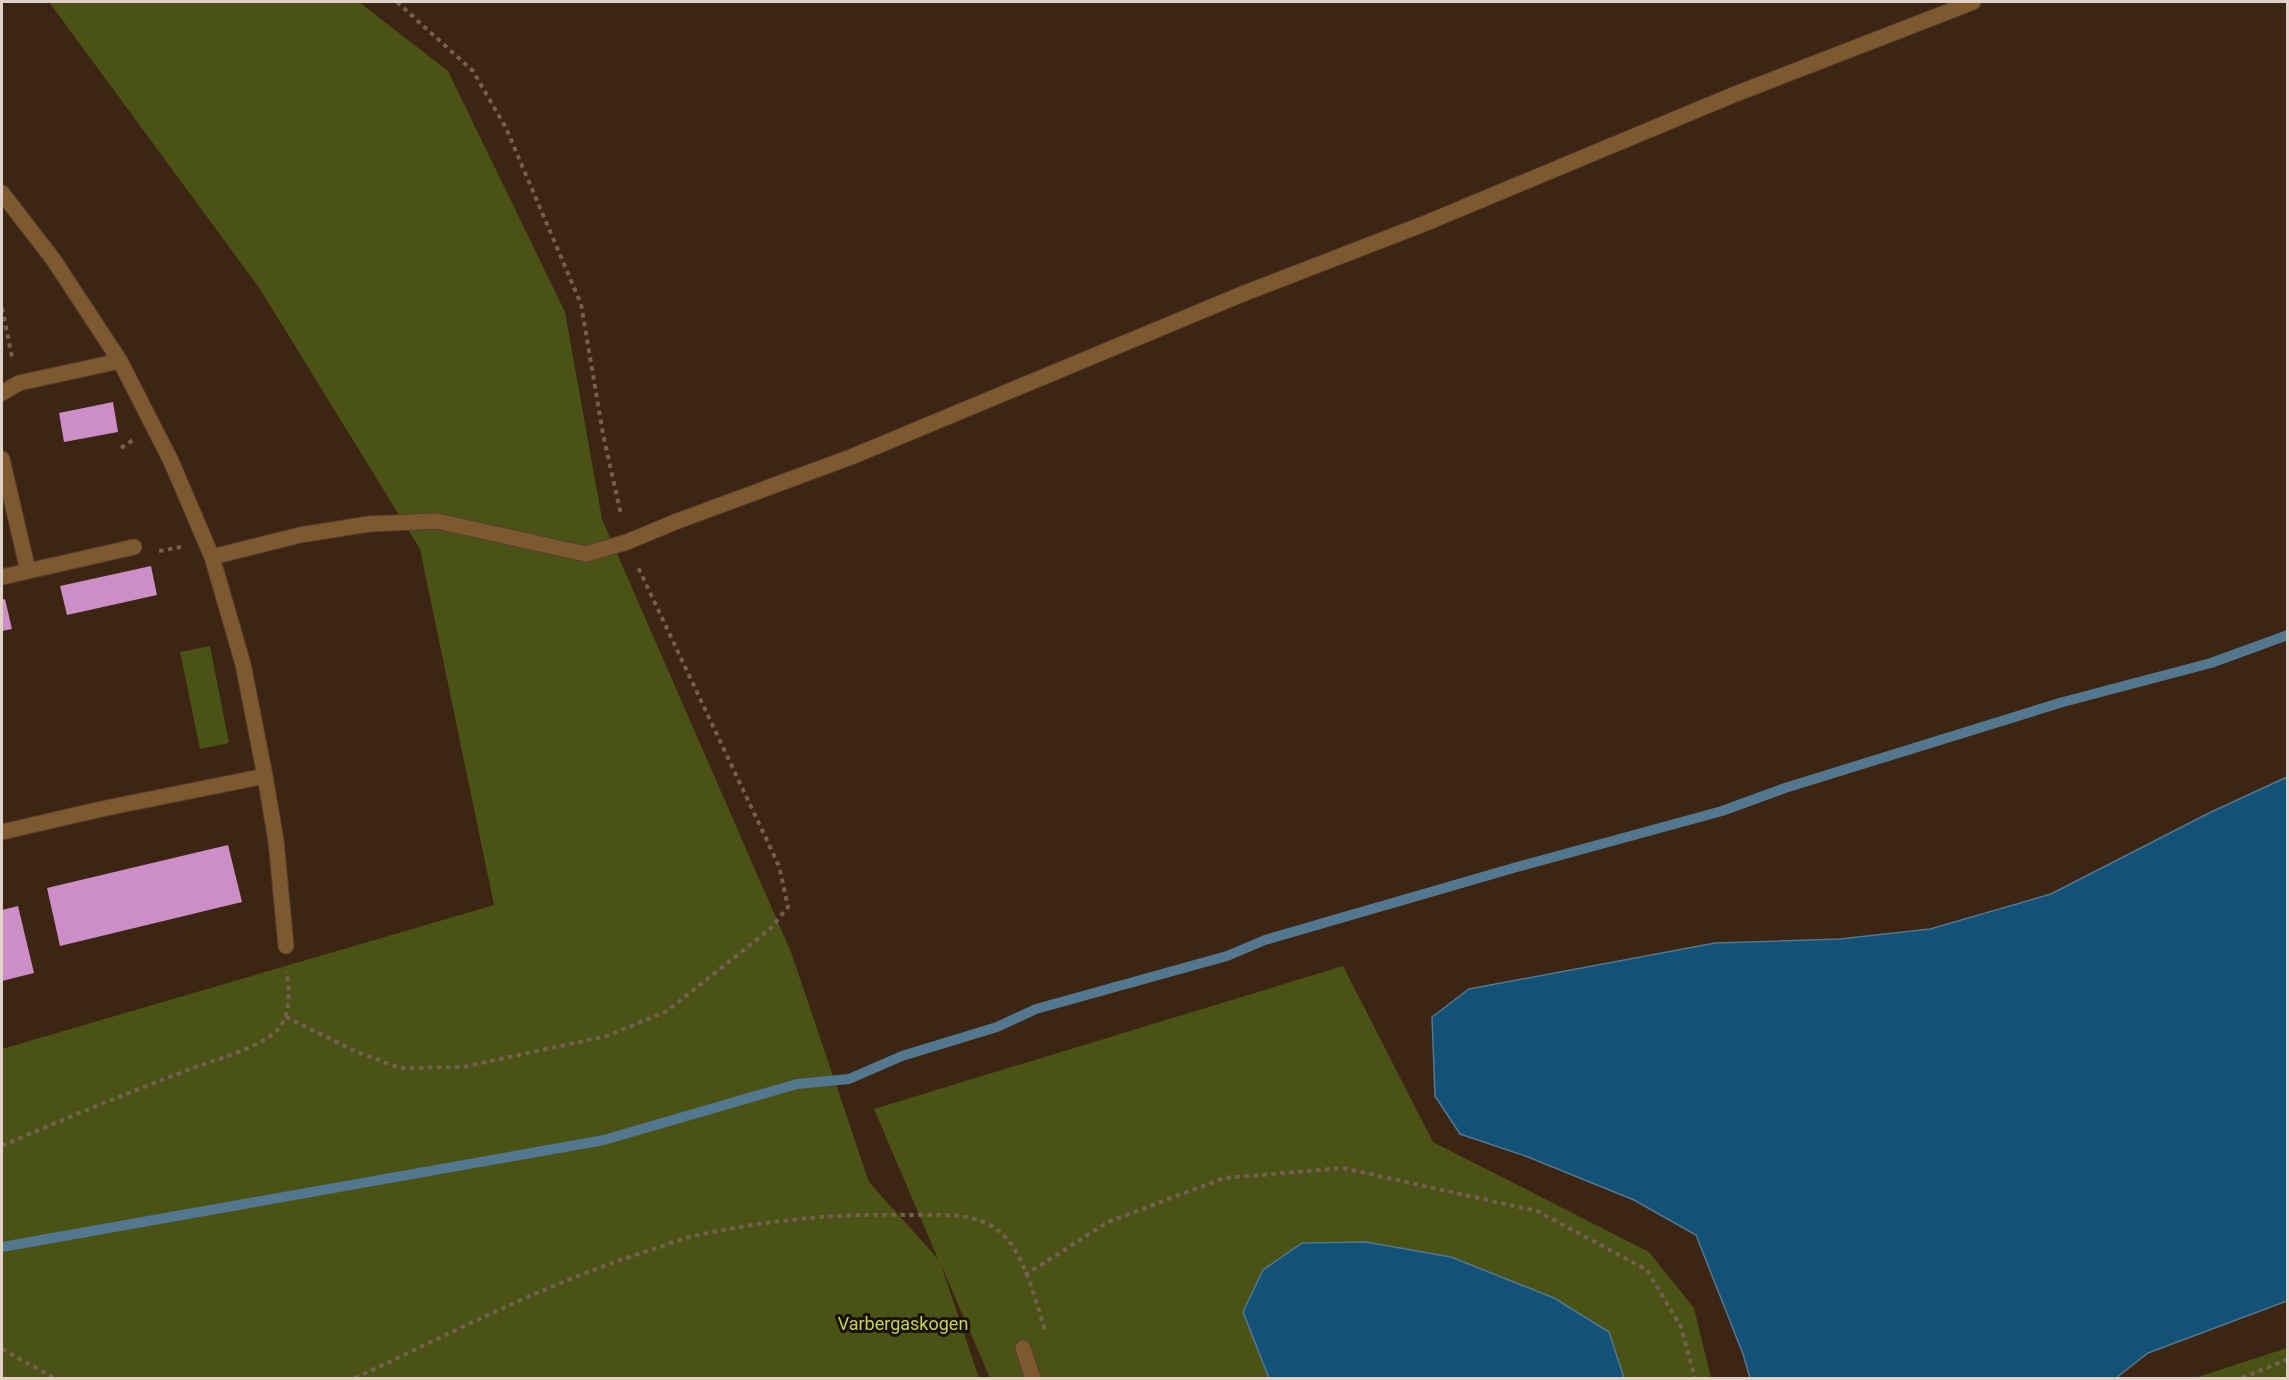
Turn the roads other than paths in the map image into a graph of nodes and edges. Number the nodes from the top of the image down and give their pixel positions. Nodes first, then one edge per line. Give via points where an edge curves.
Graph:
1 (1973, 2) edge
2 (2, 193) edge
3 (120, 361) junction
4 (2, 393) edge
5 (2, 459) edge
6 (135, 548) road end
7 (212, 557) junction
8 (28, 571) junction
9 (2, 577) edge
10 (265, 776) junction
11 (2, 832) edge
12 (286, 946) road end
13 (1023, 1348) dead end
14 (1033, 1378) edge

1 - 7 street via 1733,95 851,457 627,542 586,554 437,521 369,524 300,535
2 - 3 street via 53,259
3 - 4 street via 19,383
3 - 7 street via 171,461
5 - 8 street
6 - 8 street
7 - 10 street via 243,664
8 - 9 street
10 - 11 street
10 - 12 street
13 - 14 street

